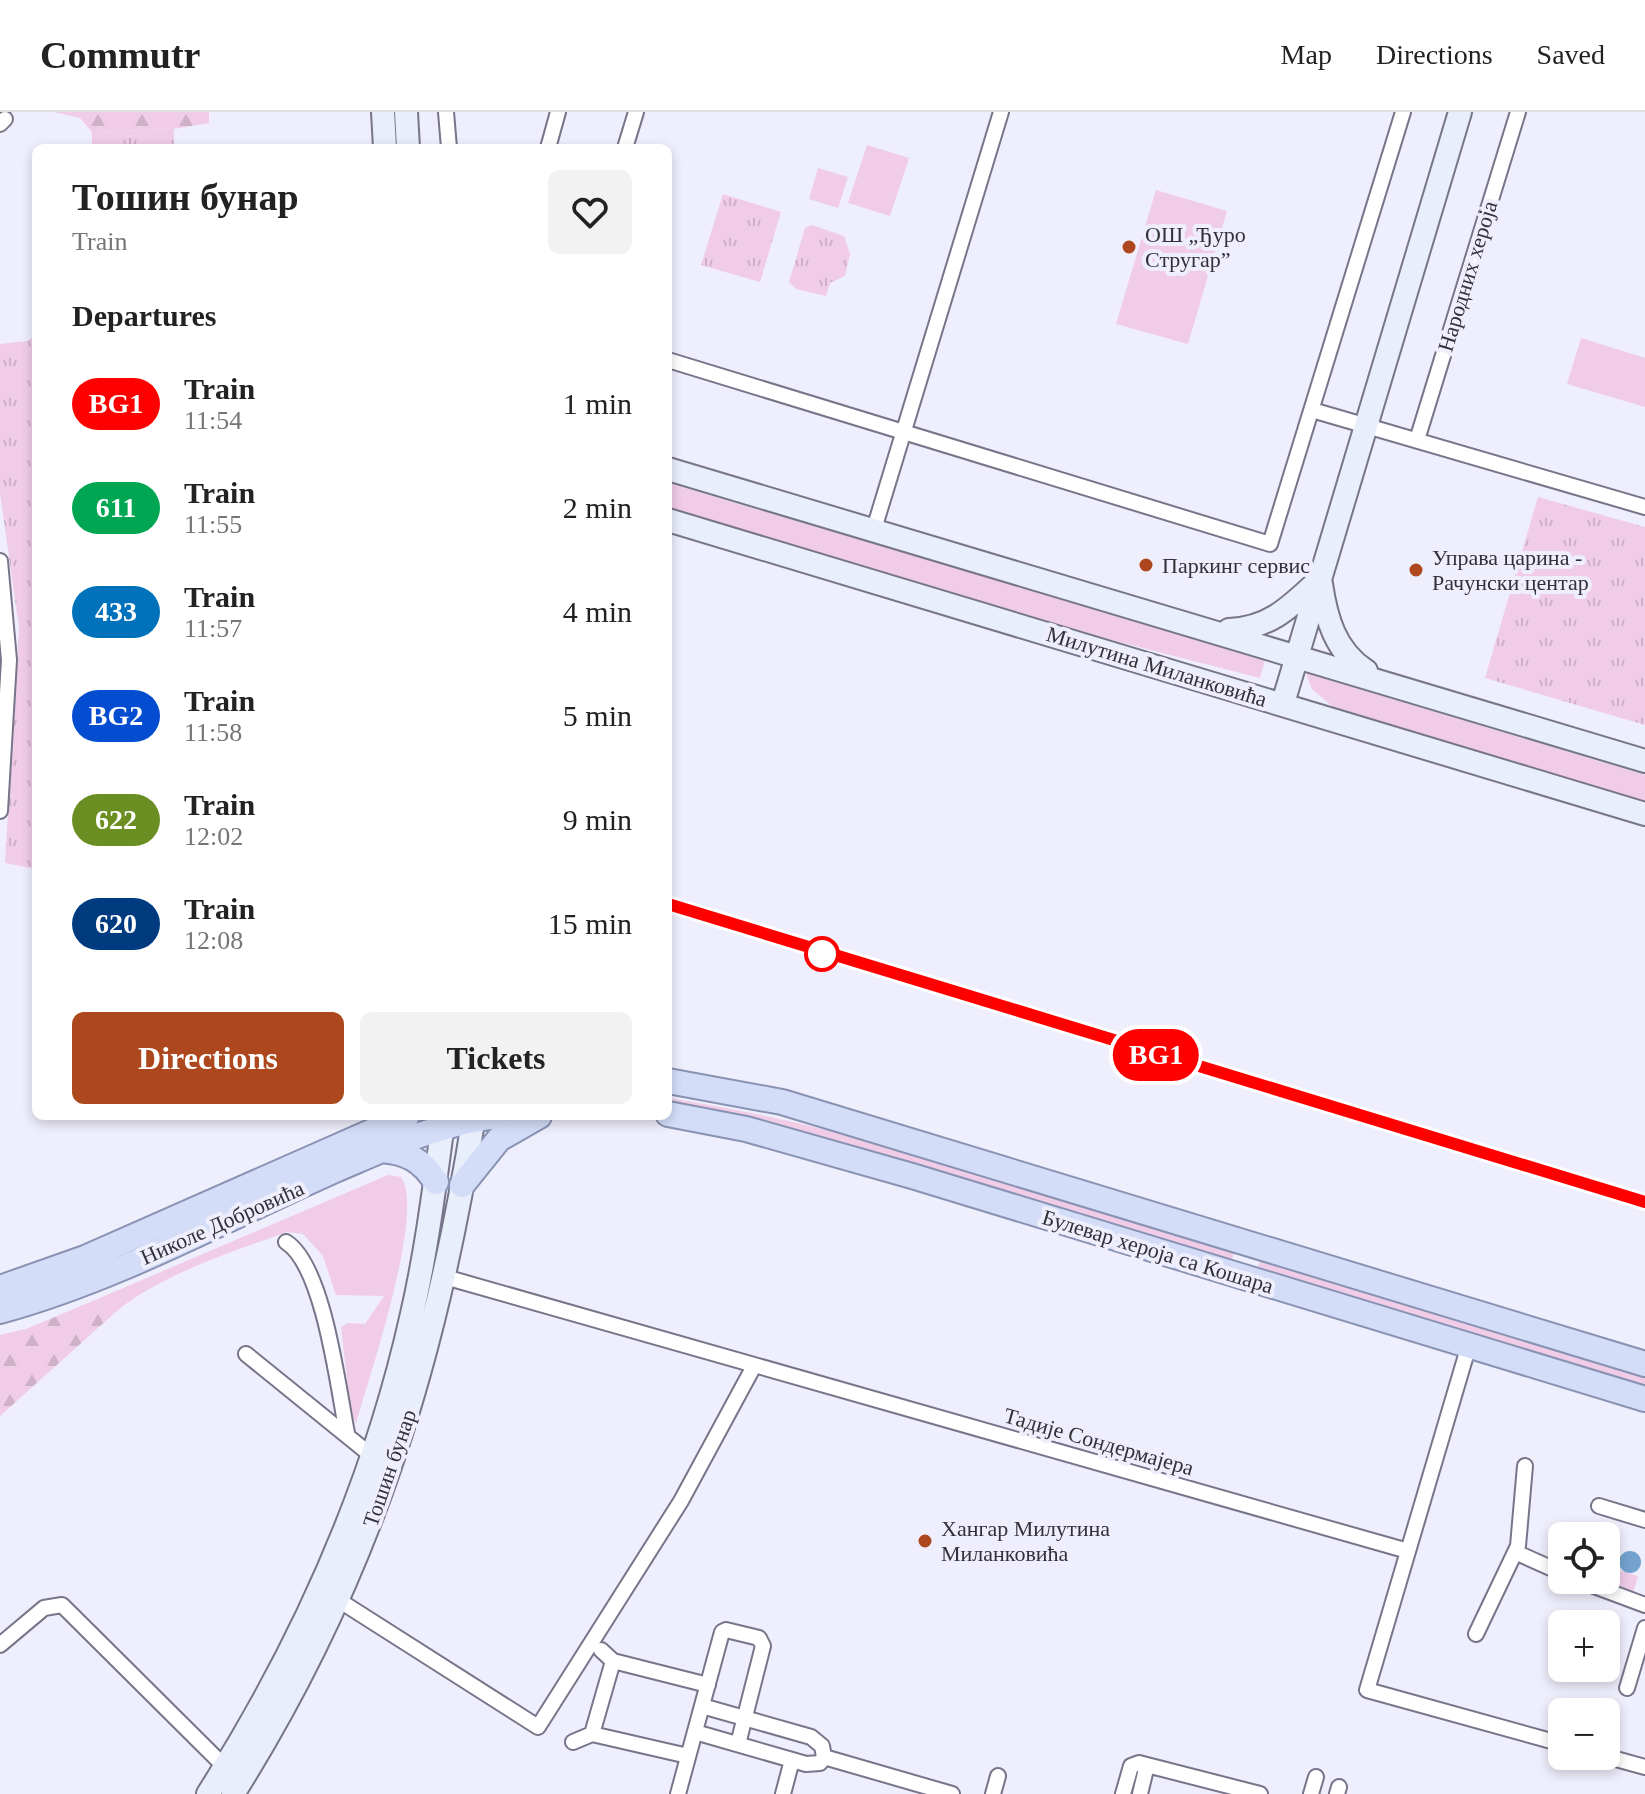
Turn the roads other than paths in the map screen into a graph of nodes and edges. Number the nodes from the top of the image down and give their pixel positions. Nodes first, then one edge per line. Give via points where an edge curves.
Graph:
1 (383, 112) edge
2 (406, 112) edge
3 (446, 112) edge
4 (558, 112) edge
5 (636, 112) edge
6 (1001, 112) edge
7 (1403, 112) edge
8 (1460, 112) edge
9 (1515, 113) edge
10 (385, 144) edge
11 (408, 144) edge
12 (449, 144) edge
13 (549, 144) edge
14 (626, 144) edge
15 (672, 361) edge
16 (1312, 410) junction
17 (1366, 425) junction
18 (904, 431) junction
19 (1417, 440) junction
20 (672, 470) edge
21 (1645, 507) edge
22 (672, 521) edge
23 (874, 529) junction
24 (0, 561) edge
25 (1320, 579) junction
26 (1212, 630) junction
27 (1298, 655) junction
28 (1376, 678) junction
29 (1283, 703) junction
30 (1645, 761) edge
31 (0, 811) edge
32 (1645, 814) edge
33 (672, 1082) edge
34 (672, 1115) edge
35 (398, 1120) edge
36 (480, 1120) edge
37 (533, 1120) edge
38 (444, 1122) edge
39 (381, 1150) junction
40 (436, 1182) junction
41 (462, 1185) junction
42 (286, 1242) dead end
43 (1251, 1244) junction
44 (445, 1277) junction
45 (1242, 1277) junction
46 (0, 1288) edge
47 (0, 1311) edge
48 (1469, 1345) junction
49 (246, 1354) dead end
50 (1645, 1364) edge
51 (754, 1366) junction
52 (1645, 1399) edge
53 (347, 1433) junction
54 (372, 1456) junction
55 (1525, 1466) dead end
56 (1599, 1506) dead end
57 (1645, 1520) edge
58 (1408, 1551) junction
59 (1515, 1552) junction
60 (1548, 1567) edge
61 (1616, 1594) edge
62 (340, 1601) junction
63 (1645, 1605) edge
64 (1645, 1628) edge
65 (1476, 1634) dead end
66 (0, 1645) edge
67 (601, 1650) dead end
68 (613, 1661) junction
69 (708, 1685) junction
70 (1627, 1688) dead end
71 (702, 1706) junction
72 (745, 1718) junction
73 (695, 1732) junction
74 (592, 1734) junction
75 (1548, 1740) edge
76 (573, 1742) dead end
77 (738, 1744) junction
78 (688, 1756) junction
79 (824, 1757) junction
80 (792, 1760) junction
81 (1620, 1760) edge
82 (1147, 1765) junction
83 (1645, 1767) edge
84 (998, 1776) dead end
85 (1316, 1777) dead end
86 (233, 1781) edge
87 (916, 1789) edge
88 (208, 1794) edge
89 (678, 1794) edge
90 (783, 1794) edge
91 (952, 1794) edge
92 (993, 1794) edge
93 (1123, 1794) edge
94 (1140, 1794) edge
95 (1260, 1794) edge
96 (1311, 1794) edge

1 - 10 street
2 - 11 street
3 - 12 street
4 - 13 street
5 - 14 street
6 - 18 street
7 - 16 street
8 - 17 street
9 - 19 street, Народних хероја
15 - 18 street
16 - 17 street
16 - 18 street via 1270,544
17 - 19 street
17 - 25 street
18 - 23 street
19 - 21 street
20 - 23 street
22 - 29 street, Милутина Миланковића
23 - 26 street
24 - 31 street via 9,660
25 - 26 street via 1277,619 1255,627
25 - 27 street
25 - 28 street via 1337,641
26 - 27 street
27 - 28 street
27 - 29 street
28 - 30 street
29 - 32 street, Милутина Миланковића
33 - 43 main road, Булевар хероја са Кошара via 782,1102
34 - 45 main road, Булевар хероја са Кошара via 746,1129 912,1176
35 - 46 main road, Николе Добровића via 85,1258
36 - 41 street, Тошин бунар
37 - 41 main road via 493,1145
38 - 39 main road, Николе Добровића
38 - 40 street, Тошин бунар
39 - 40 main road via 418,1160
39 - 47 main road, Николе Добровића via 100,1277
40 - 54 street, Тошин бунар via 412,1316
41 - 44 street, Тошин бунар
42 - 53 street via 304,1259 316,1288
43 - 45 main road via 1240,1257
43 - 50 main road, Булевар хероја са Кошара
44 - 51 street, Тадије Сондермајера
44 - 62 street, Тошин бунар via 409,1414
45 - 48 main road, Булевар хероја са Кошара
48 - 52 main road, Булевар хероја са Кошара
48 - 58 street
49 - 53 street
51 - 58 street, Тадије Сондермајера
51 - 62 street via 681,1501 538,1727
53 - 54 street
54 - 86 street, Тошин бунар via 318,1595
55 - 59 street
56 - 57 street
58 - 75 street via 1367,1690
59 - 60 street
59 - 65 street
61 - 63 street
62 - 86 street, Тошин бунар via 300,1681
64 - 70 street
66 - 86 street via 44,1608 62,1605
67 - 68 street
68 - 69 street
68 - 74 street
69 - 71 street
69 - 72 street via 722,1632 759,1638 763,1646
71 - 72 street
71 - 73 street
72 - 77 street
72 - 79 street via 811,1737 822,1746
73 - 77 street
73 - 78 street
74 - 76 street
74 - 78 street
77 - 80 street
78 - 89 street
79 - 80 street via 814,1764
79 - 87 street
80 - 90 street
81 - 83 street
82 - 93 street via 1131,1766
82 - 94 street
82 - 95 street
84 - 92 street
85 - 96 street
86 - 88 street, Тошин бунар
87 - 91 street

